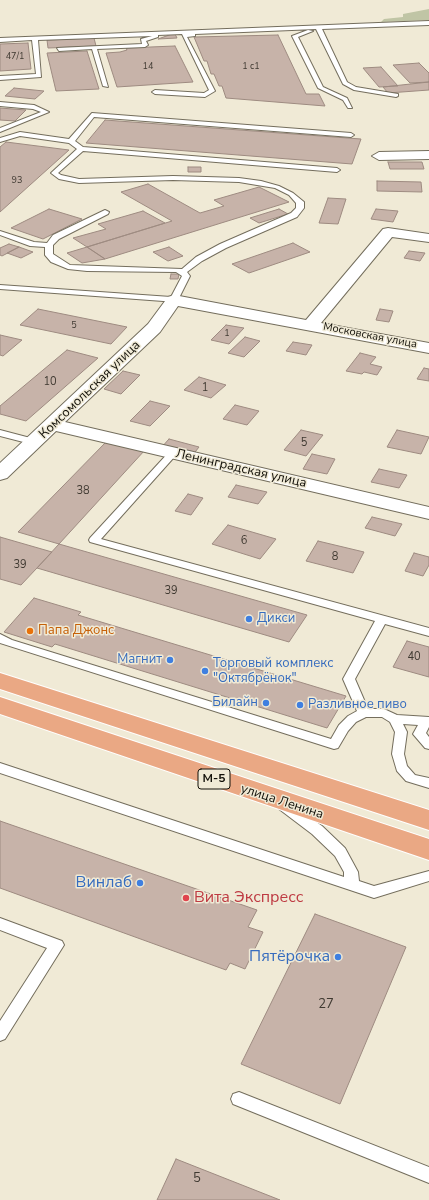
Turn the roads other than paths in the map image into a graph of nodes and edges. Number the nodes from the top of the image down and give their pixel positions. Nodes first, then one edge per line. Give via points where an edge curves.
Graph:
1 (429, 23) edge
2 (318, 27) junction
3 (166, 33) junction
4 (295, 36) junction
5 (34, 39) junction
6 (0, 40) edge
7 (94, 48) junction
8 (59, 49) dead end
9 (0, 78) edge
10 (106, 86) dead end
11 (155, 92) dead end
12 (396, 95) dead end
13 (0, 104) edge
14 (350, 107) dead end
15 (0, 130) edge
16 (351, 135) dead end
17 (0, 140) edge
18 (71, 141) junction
19 (80, 149) junction
20 (429, 155) edge
21 (379, 156) dead end
22 (337, 170) dead end
23 (105, 212) dead end
24 (1, 233) dead end
25 (429, 238) edge
26 (49, 245) junction
27 (183, 272) junction
28 (0, 287) edge
29 (174, 300) junction
30 (311, 325) junction
31 (429, 348) edge
32 (53, 425) junction
33 (0, 433) edge
34 (35, 442) junction
35 (172, 453) junction
36 (0, 474) edge
37 (429, 513) edge
38 (382, 619) junction
39 (429, 632) edge
40 (0, 638) edge
41 (0, 681) edge
42 (0, 705) edge
43 (364, 713) junction
44 (394, 719) junction
45 (427, 721) edge
46 (429, 745) edge
47 (0, 768) edge
48 (429, 783) edge
49 (272, 798) junction
50 (429, 820) edge
51 (429, 850) edge
52 (429, 876) edge
53 (352, 885) junction
54 (0, 924) edge
55 (0, 1034) edge
56 (239, 1099) dead end
57 (429, 1175) edge

1 - 2 lane
2 - 3 lane
2 - 4 lane
2 - 12 lane via 345,83 354,88
3 - 5 lane
3 - 7 lane via 143,40 145,45
4 - 11 lane via 279,32 184,35 212,91 205,95
4 - 14 lane via 321,88 345,99
5 - 6 lane
5 - 9 lane via 39,76
7 - 8 lane
7 - 10 lane
13 - 15 lane via 34,107 46,112
16 - 18 lane via 92,115
17 - 18 lane via 20,134
18 - 19 lane
19 - 22 lane
19 - 27 lane via 54,173 58,177 79,181 173,178 261,183 284,191 300,202 300,208 294,215 223,246 198,259
20 - 21 street
23 - 26 lane via 56,237
24 - 26 lane via 33,244
25 - 30 street via 388,232
26 - 27 lane via 49,255 68,267 166,269
27 - 29 lane via 186,276
28 - 29 lane
29 - 30 street, Московская улица
29 - 32 street, Комсомольская улица via 154,328
30 - 31 street, Московская улица
32 - 34 street, Комсомольская улица
32 - 35 street, Ленинградская улица
33 - 34 lane
34 - 36 street, Комсомольская улица
35 - 37 street, Ленинградская улица
35 - 38 lane via 94,540
38 - 39 lane
38 - 43 lane via 349,679
40 - 43 lane via 8,643 334,745 343,728 352,719
41 - 50 main road, М-5
42 - 49 main road, улица Ленина / М-5
43 - 44 lane via 384,713
44 - 45 lane
44 - 48 lane via 401,732 398,754 401,768 411,778
45 - 46 lane via 419,734
47 - 53 lane
49 - 51 main road, улица Ленина / М-5
49 - 53 lane via 318,830 340,852 351,872
52 - 53 lane via 374,892
54 - 55 lane via 57,945
56 - 57 lane

